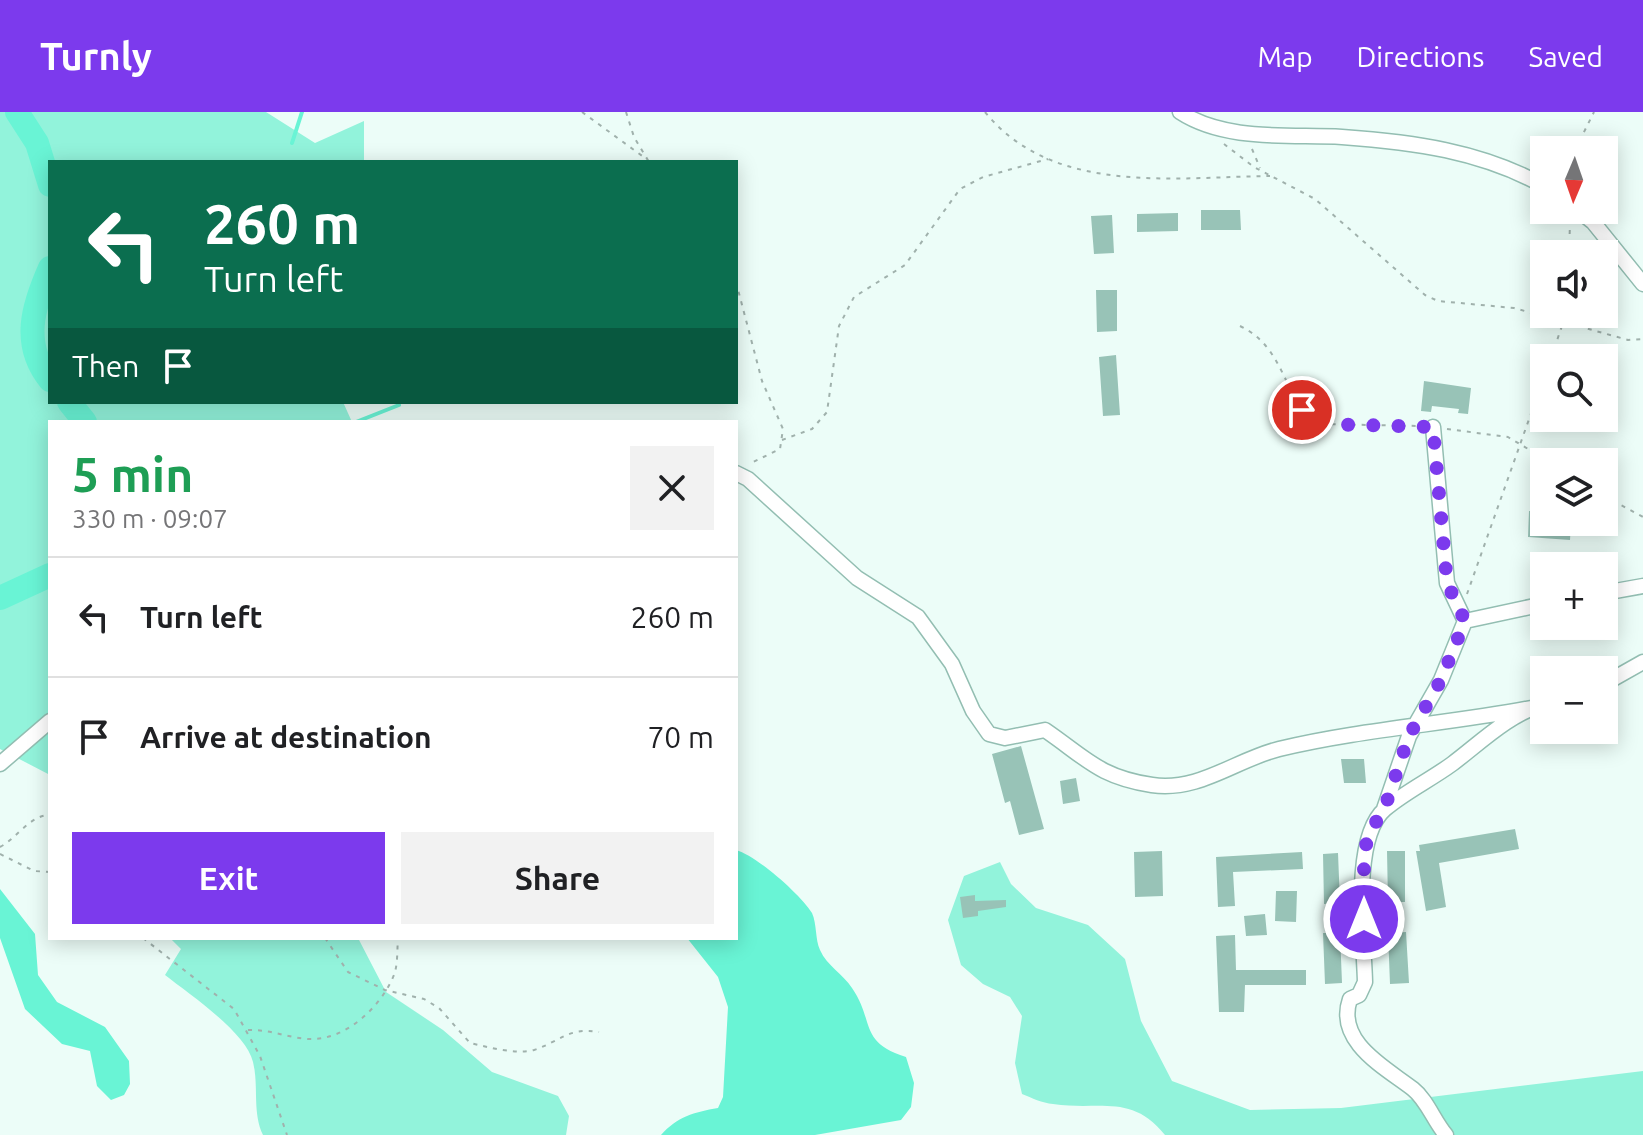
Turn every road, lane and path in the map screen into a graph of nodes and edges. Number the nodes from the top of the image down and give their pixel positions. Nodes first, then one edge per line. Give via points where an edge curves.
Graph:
1 (582, 112) edge
2 (626, 112) edge
3 (985, 112) edge
4 (1180, 112) edge
5 (1594, 112) edge
6 (1201, 126) junction
7 (1582, 136) edge
8 (645, 158) joint
9 (1048, 159) junction
10 (1272, 176) junction
11 (1530, 178) edge
12 (1595, 224) edge
13 (1643, 284) edge
14 (738, 290) edge
15 (1530, 312) edge
16 (1240, 326) dead end
17 (1586, 328) edge
18 (1643, 339) edge
19 (1530, 413) edge
20 (1433, 427) junction
21 (782, 440) junction
22 (1518, 443) junction
23 (1530, 450) edge
24 (749, 464) dead end
25 (738, 474) edge
26 (1618, 504) edge
27 (1643, 517) edge
28 (1643, 586) edge
29 (1618, 590) edge
30 (1530, 606) edge
31 (1463, 614) junction
32 (1643, 662) edge
33 (1618, 676) edge
34 (1530, 707) edge
35 (1530, 711) edge
36 (48, 723) edge
37 (1413, 727) junction
38 (0, 764) edge
39 (1384, 810) junction
40 (48, 815) edge
41 (0, 847) edge
42 (0, 854) edge
43 (48, 872) edge
44 (145, 940) edge
45 (326, 940) edge
46 (398, 940) edge
47 (385, 990) junction
48 (246, 1030) junction
49 (599, 1032) dead end
50 (287, 1135) edge
51 (1446, 1135) edge

1 - 8 path
2 - 8 path
3 - 9 path via 1035,155
4 - 6 street
5 - 7 path
6 - 10 path
6 - 11 street via 1464,152
9 - 10 path via 1132,177
9 - 21 path via 960,189 905,265 854,297 839,326 827,412 812,429
10 - 15 path via 1315,199 1425,295
12 - 13 street
14 - 21 path via 762,381 783,429
16 - 20 path via 1269,345 1311,419 1323,424
17 - 18 path
19 - 22 path
20 - 22 path
20 - 31 street via 1447,583
21 - 24 path via 772,455
22 - 23 path
22 - 31 path
25 - 37 street via 857,578 918,617 952,664 982,725 996,737 1045,730 1097,770 1175,787 1276,749
26 - 27 path
28 - 29 street
30 - 31 street
31 - 37 street via 1441,680
32 - 33 street
34 - 37 street
35 - 39 street
36 - 38 street
37 - 39 street
39 - 51 street via 1368,834 1364,857 1365,982 1346,1010 1349,1028 1361,1047 1422,1099
40 - 41 path via 38,816
42 - 43 path via 34,871
44 - 48 path via 224,998
45 - 47 path via 348,972
46 - 47 path via 395,974
47 - 48 path via 359,1020 330,1036 312,1039
47 - 49 path via 424,999 439,1008 462,1038 478,1045 535,1050 577,1028
48 - 50 path

